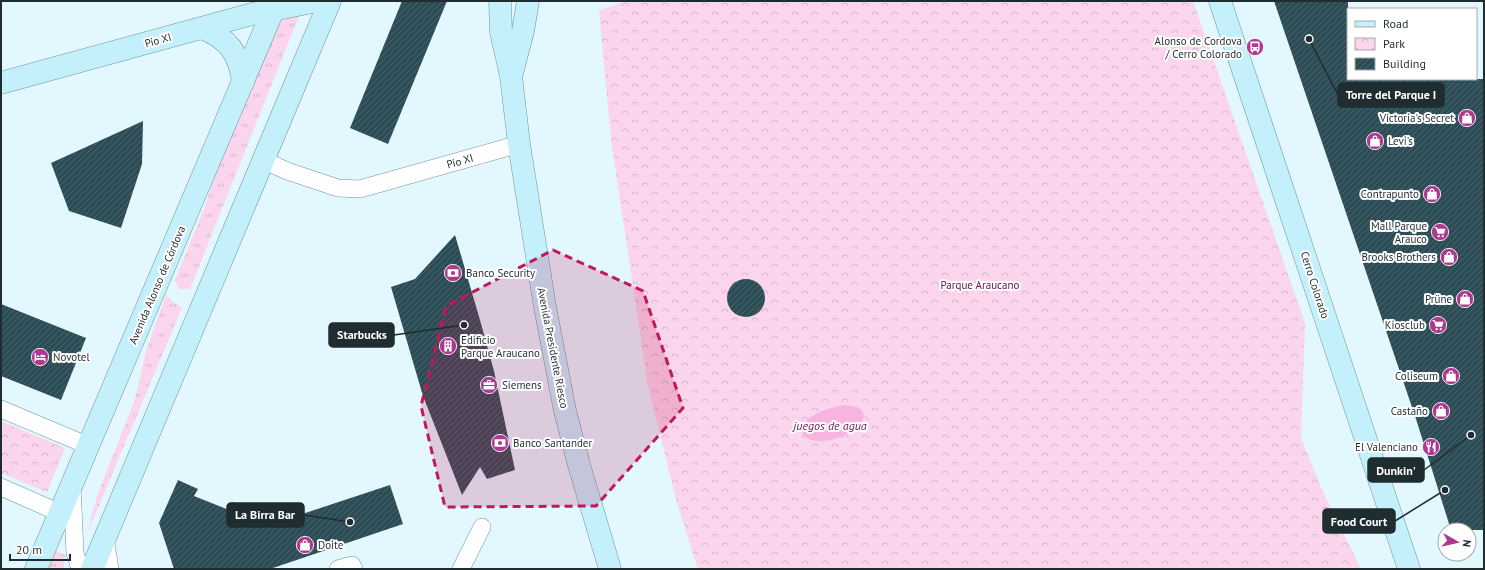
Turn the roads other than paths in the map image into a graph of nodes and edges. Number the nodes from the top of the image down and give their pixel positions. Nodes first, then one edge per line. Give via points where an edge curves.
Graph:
1 (317, 1) edge
2 (330, 1) edge
3 (500, 1) edge
4 (528, 1) edge
5 (1220, 1) edge
6 (276, 5) edge
7 (202, 28) junction
8 (511, 76) junction
9 (243, 82) junction
10 (1, 84) edge
11 (519, 144) junction
12 (263, 160) junction
13 (1, 409) edge
14 (89, 446) junction
15 (72, 486) junction
16 (1, 487) edge
17 (60, 513) junction
18 (482, 527) dead end
19 (105, 537) junction
20 (36, 569) edge
21 (80, 569) edge
22 (92, 569) edge
23 (110, 569) edge
24 (338, 569) edge
25 (354, 569) edge
26 (461, 569) edge
27 (610, 569) edge
28 (1409, 569) edge

1 - 6 main road, Pío XI
2 - 12 main road
3 - 8 main road, Avenida Presidente Riesco via 501,32
4 - 8 main road, Avenida Presidente Riesco
5 - 28 main road, Cerro Colorado
6 - 7 main road, Pío XI
6 - 9 main road, Avenida Alonso de Córdova
7 - 9 main road via 226,42 235,53 241,67
7 - 10 main road, Pío XI
8 - 11 main road, Avenida Presidente Riesco
9 - 14 main road, Avenida Alonso de Córdova
11 - 12 street, Pío XI via 360,189 338,188
11 - 27 main road, Avenida Presidente Riesco via 565,411
12 - 19 main road
13 - 14 street
14 - 15 main road, Avenida Alonso de Córdova
15 - 17 main road, Avenida Alonso de Córdova
15 - 21 street via 75,553
16 - 17 street
17 - 20 main road, Avenida Alonso de Córdova
18 - 26 street
19 - 22 main road
19 - 23 street
24 - 25 street via 352,565

